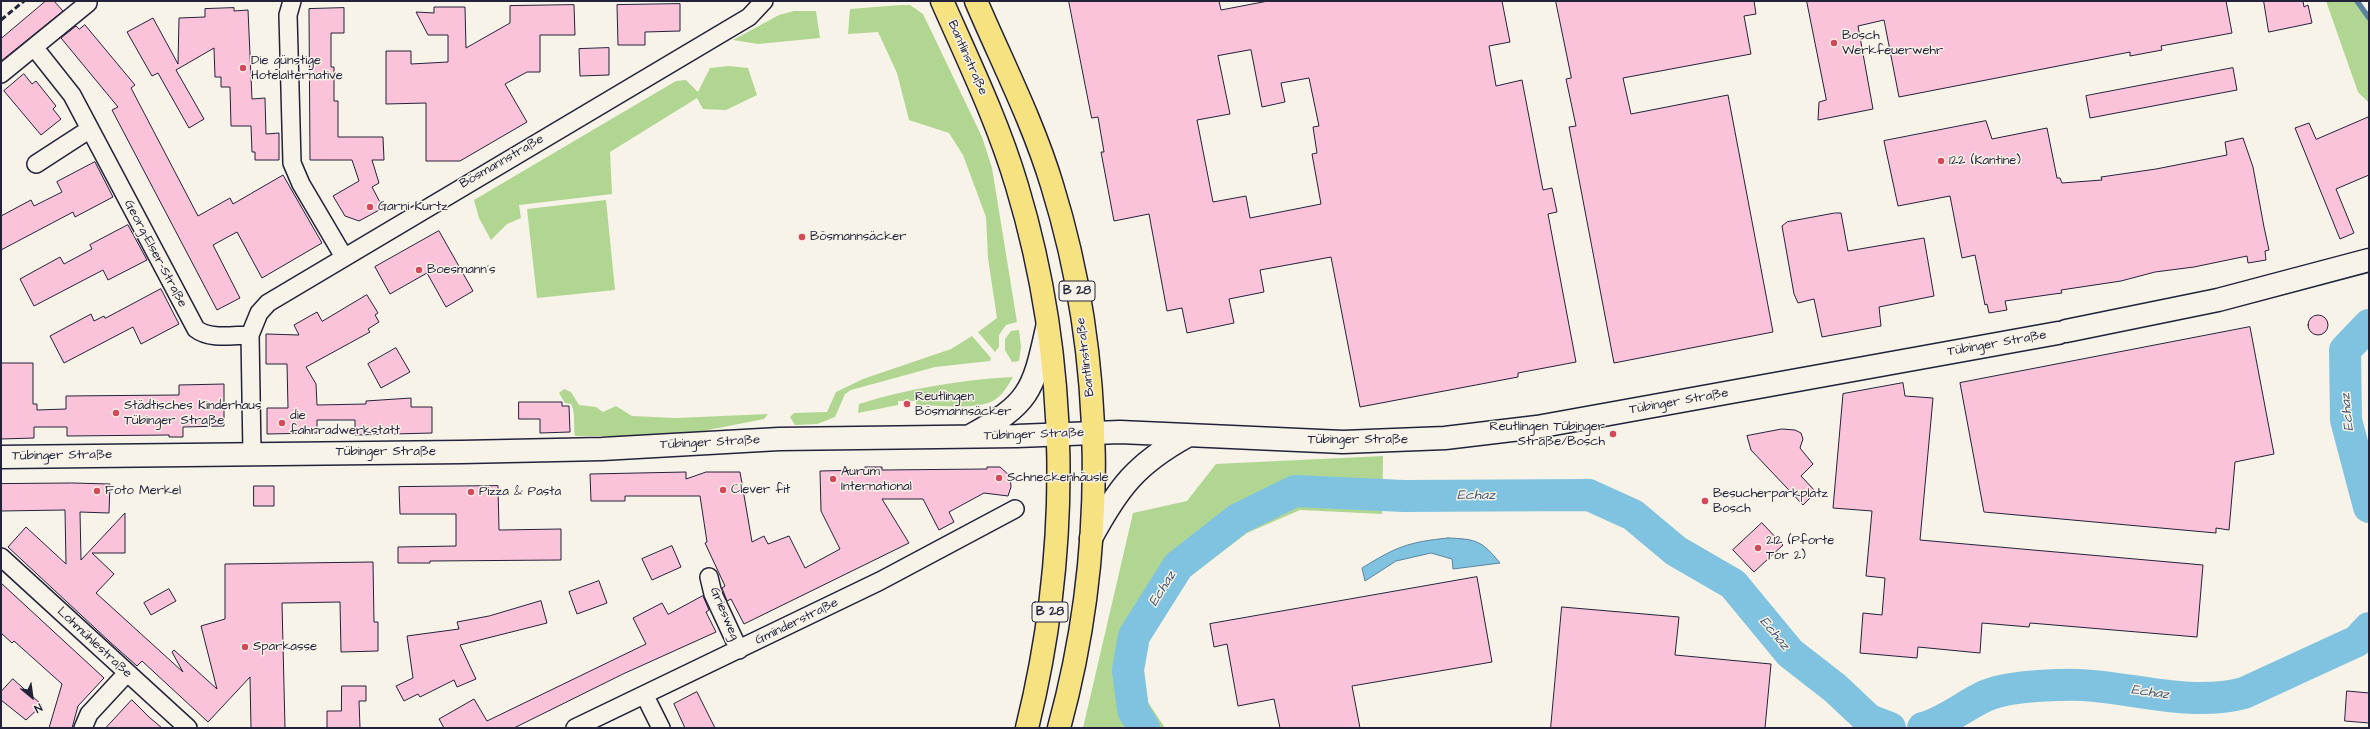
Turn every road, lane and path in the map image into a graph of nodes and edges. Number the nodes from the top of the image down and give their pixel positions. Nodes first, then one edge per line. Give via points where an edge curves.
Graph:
1 (292, 1) edge
2 (764, 1) edge
3 (942, 1) edge
4 (976, 1) edge
5 (88, 3) dead end
6 (34, 47) junction
7 (1, 74) edge
8 (90, 128) junction
9 (36, 164) dead end
10 (344, 257) junction
11 (2369, 260) edge
12 (1048, 322) junction
13 (250, 335) junction
14 (1093, 433) junction
15 (1058, 435) junction
16 (1187, 436) junction
17 (968, 437) junction
18 (252, 454) junction
19 (1, 457) edge
20 (1015, 509) dead end
21 (1091, 538) junction
22 (1, 557) edge
23 (709, 577) dead end
24 (739, 650) junction
25 (127, 673) junction
26 (645, 696) junction
27 (83, 728) edge
28 (188, 728) edge
29 (575, 728) edge
30 (661, 728) edge
31 (1027, 728) edge
32 (1059, 728) edge

1 - 10 street via 288,15 292,163
2 - 10 street, Bösmannstraße via 749,17
3 - 12 main road, Bantlinstraße / B 28 via 987,104 1017,185
4 - 14 main road, Bantlinstraße / B 28 via 1046,168 1062,220 1083,332
5 - 6 street
6 - 7 street
6 - 8 street, Georg-Elser-Straße via 66,85
8 - 9 street
8 - 13 street, Georg-Elser-Straße via 196,330 210,336
10 - 13 street, Bösmannstraße via 268,303 257,317
11 - 16 main road, Tübinger Straße via 2211,302 2062,332 1785,384 1489,434 1421,440 1343,442
12 - 15 main road, Bantlinstraße / B 28
12 - 17 main road via 1036,376 1026,395 1004,416
13 - 18 street, Bösmannstraße
14 - 15 main road, Tübinger Straße
14 - 16 main road, Tübinger Straße via 1125,432
14 - 21 main road, Bantlinstraße / B 28
15 - 17 main road, Tübinger Straße
15 - 31 main road, Bantlinstraße / B 28 via 1059,510 1052,595
16 - 21 main road via 1153,456 1128,479 1111,501
17 - 18 main road, Tübinger Straße via 779,439 602,449
18 - 19 main road, Tübinger Straße
20 - 24 street, Gminderstraße via 880,581
21 - 32 main road, Bantlinstraße / B 28 via 1079,643
22 - 25 street, Lohmühlestraße
23 - 24 street, Griesweg
24 - 26 street, Gminderstraße
25 - 27 street via 89,714
25 - 28 street, Lohmühlestraße
26 - 29 street, Gminderstraße
26 - 30 street

